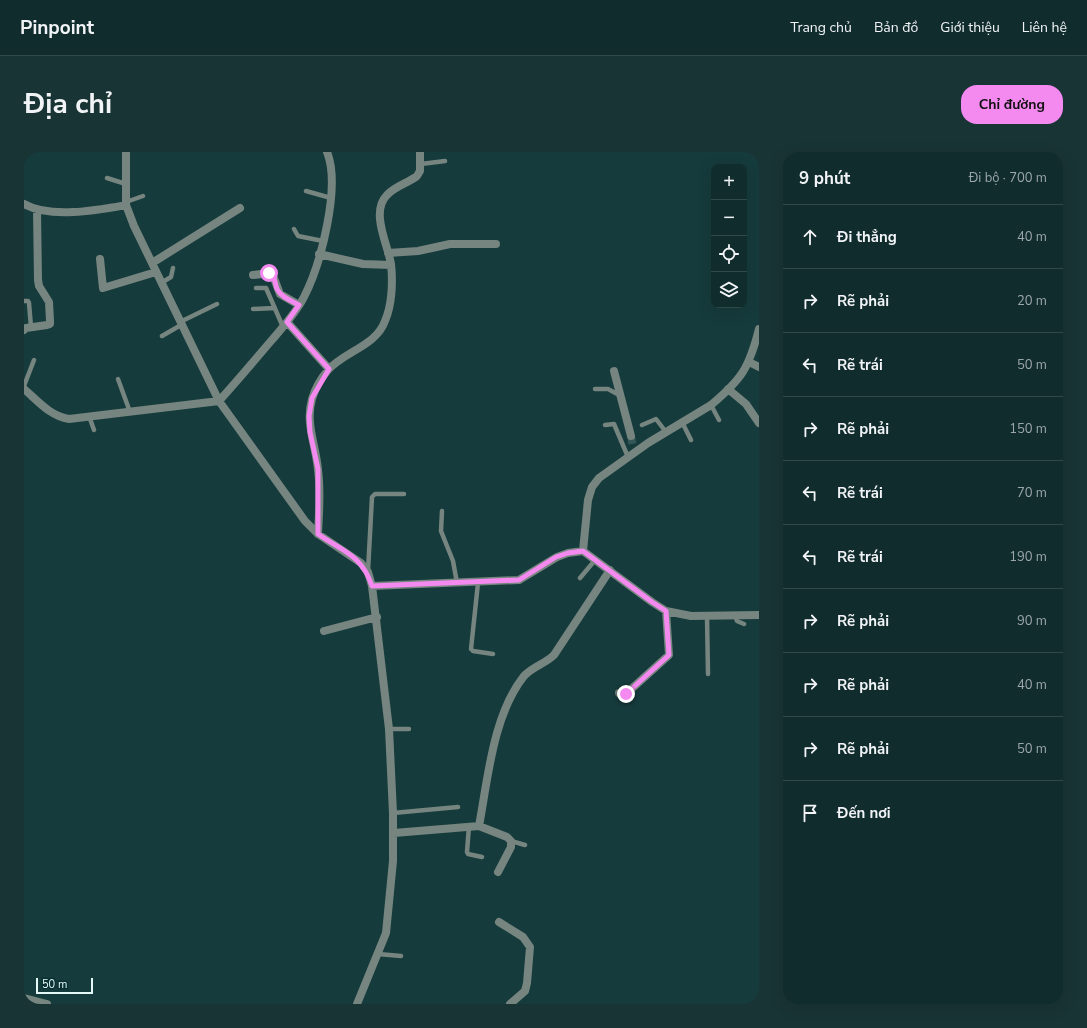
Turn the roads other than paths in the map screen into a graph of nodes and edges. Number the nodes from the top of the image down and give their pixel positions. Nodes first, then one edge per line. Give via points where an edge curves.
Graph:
1 (126, 152) edge
2 (327, 152) edge
3 (420, 152) edge
4 (445, 160) dead end
5 (421, 164) junction
6 (107, 178) dead end
7 (126, 184) junction
8 (306, 191) dead end
9 (143, 196) dead end
10 (331, 198) junction
11 (126, 203) junction
12 (24, 204) edge
13 (240, 208) dead end
14 (37, 210) junction
15 (294, 229) dead end
16 (322, 241) junction
17 (496, 244) dead end
18 (388, 253) junction
19 (319, 254) junction
20 (100, 259) dead end
21 (152, 263) junction
22 (391, 265) junction
23 (173, 268) dead end
24 (156, 272) junction
25 (253, 275) dead end
26 (161, 283) junction
27 (256, 288) dead end
28 (24, 301) edge
29 (218, 304) dead end
30 (299, 305) junction
31 (275, 308) junction
32 (253, 309) dead end
33 (181, 323) junction
34 (285, 324) junction
35 (27, 329) edge
36 (759, 329) edge
37 (162, 336) dead end
38 (34, 360) dead end
39 (750, 362) junction
40 (759, 367) edge
41 (329, 369) junction
42 (614, 370) dead end
43 (118, 379) dead end
44 (24, 388) edge
45 (728, 389) junction
46 (594, 390) dead end
47 (621, 396) junction
48 (219, 401) junction
49 (711, 405) junction
50 (130, 412) junction
51 (89, 416) junction
52 (719, 420) dead end
53 (682, 422) junction
54 (759, 422) edge
55 (605, 425) dead end
56 (642, 425) dead end
57 (94, 430) dead end
58 (666, 432) junction
59 (631, 436) tunnel mouth
60 (690, 440) dead end
61 (628, 457) junction
62 (404, 494) dead end
63 (442, 511) dead end
64 (318, 534) junction
65 (583, 551) junction
66 (596, 559) junction
67 (610, 570) junction
68 (368, 572) junction
69 (580, 578) dead end
70 (478, 583) junction
71 (458, 584) junction
72 (372, 586) junction
73 (666, 611) junction
74 (759, 615) edge
75 (707, 616) junction
76 (735, 616) junction
77 (377, 617) junction
78 (744, 624) dead end
79 (324, 630) dead end
80 (493, 654) dead end
81 (708, 674) dead end
82 (619, 693) dead end
83 (389, 729) junction
84 (410, 729) dead end
85 (458, 807) dead end
86 (393, 813) junction
87 (469, 826) junction
88 (479, 826) junction
89 (394, 833) junction
90 (511, 841) junction
91 (525, 845) dead end
92 (482, 857) dead end
93 (498, 872) dead end
94 (500, 922) dead end
95 (378, 954) junction
96 (401, 956) dead end
97 (24, 998) edge
98 (47, 1004) edge
99 (357, 1004) edge
100 (510, 1004) edge

1 - 7 street
2 - 10 street via 333,177
3 - 5 street
4 - 5 lane
5 - 18 street via 417,176 386,195 381,203 380,217
6 - 7 lane
7 - 11 street
8 - 10 lane
9 - 11 lane
10 - 16 street
11 - 14 street via 80,212
11 - 21 street
12 - 14 street
13 - 21 street
14 - 35 street via 38,280 49,302 50,324
15 - 16 lane via 298,236
16 - 19 street
17 - 18 street via 454,243 418,251
18 - 22 street
19 - 22 street via 363,264
19 - 30 street
20 - 24 street via 103,288
21 - 24 street
22 - 41 street via 392,282 385,322 366,344
23 - 26 lane via 171,277
24 - 26 street
25 - 30 street via 272,273 280,294
26 - 33 street
27 - 31 lane via 266,288
28 - 35 lane via 29,303
29 - 33 lane
30 - 34 street
31 - 32 lane
31 - 34 lane
33 - 37 lane
33 - 48 street
34 - 41 street
34 - 48 street
36 - 39 street
38 - 44 lane
39 - 40 street
39 - 45 street
41 - 64 street via 312,398 309,416 318,469
42 - 47 street
43 - 50 lane
44 - 51 street via 59,417 69,419
45 - 49 street
45 - 54 street via 746,404
46 - 47 lane via 608,389
47 - 59 street
48 - 50 street
48 - 64 street via 296,508
49 - 52 lane
49 - 53 street
50 - 51 street
51 - 57 lane
53 - 58 street
53 - 60 lane
55 - 61 lane via 614,424
56 - 58 lane via 656,419
58 - 61 street via 634,450
61 - 65 street via 599,478 592,488 588,500
62 - 68 lane via 372,496
63 - 71 lane via 440,531 453,562
64 - 68 street via 351,555
65 - 66 street
65 - 70 street via 556,557 519,580
66 - 67 street
66 - 69 lane
67 - 73 street
67 - 88 street via 554,655 531,669 516,689 495,738
68 - 72 street
70 - 71 street
70 - 80 lane via 471,649 473,652
71 - 72 street
72 - 77 street
73 - 75 street via 680,615
73 - 82 street via 669,655 628,692
74 - 76 street
75 - 76 street
75 - 81 lane
76 - 78 lane via 737,622
77 - 79 street
77 - 83 street
83 - 84 lane
83 - 86 street
85 - 86 lane
86 - 89 street
87 - 88 street
87 - 89 street
87 - 92 lane via 466,852
88 - 90 street
89 - 95 street via 386,933
90 - 91 lane
90 - 93 street via 511,847
94 - 100 street via 523,937 530,947 525,991
95 - 96 lane
95 - 99 street
97 - 98 street

